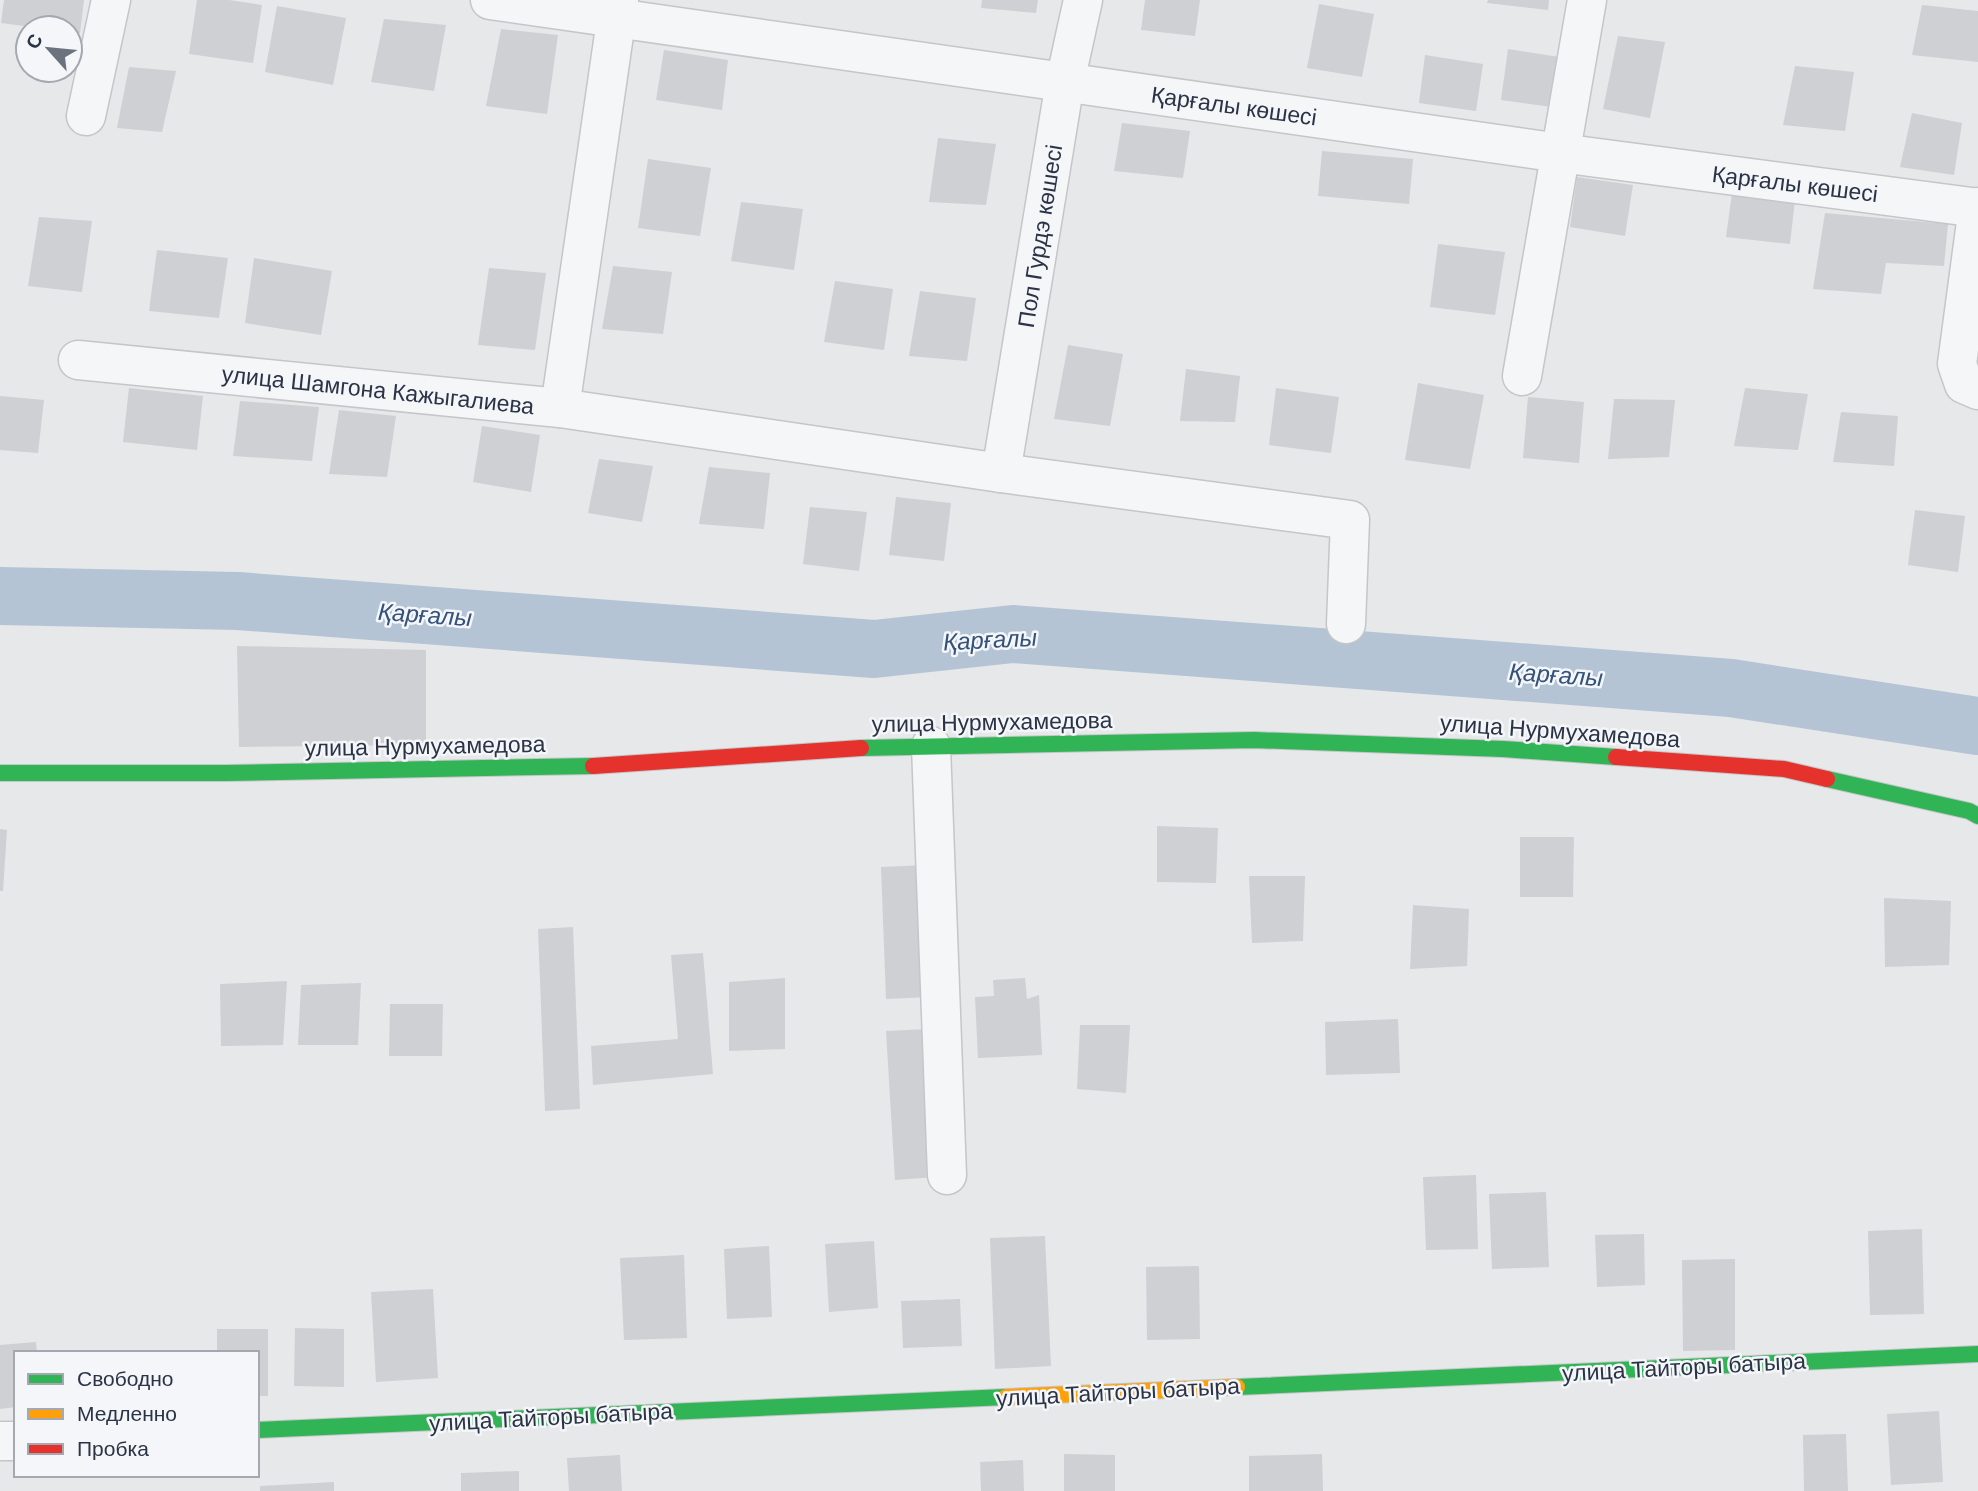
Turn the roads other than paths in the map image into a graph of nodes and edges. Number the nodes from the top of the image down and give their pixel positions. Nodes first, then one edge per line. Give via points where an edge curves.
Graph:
1 (111, 0) edge
2 (490, 0) edge
3 (1083, 0) edge
4 (1587, 0) edge
5 (617, 10) edge
6 (1065, 82) junction
7 (86, 116) dead end
8 (1560, 153) junction
9 (1978, 207) edge
10 (78, 360) dead end
11 (1522, 376) dead end
12 (1971, 387) edge
13 (560, 408) junction
14 (1001, 473) junction
15 (1346, 624) dead end
16 (931, 747) junction
17 (0, 773) edge
18 (1978, 816) edge
19 (947, 1175) dead end
20 (1978, 1354) edge
21 (259, 1430) edge

1 - 7 street
2 - 5 street, Қарғалы көшесі
3 - 6 street, Пол Гурдэ көшесі
4 - 8 street
5 - 6 street, Қарғалы көшесі
5 - 13 street, улица Шамгона Кажыгалиева
6 - 8 street, Қарғалы көшесі
6 - 14 street, Пол Гурдэ көшесі
8 - 9 street, Қарғалы көшесі
8 - 11 street
9 - 12 street via 1957,364
10 - 13 street, улица Шамгона Кажыгалиева
13 - 14 street
14 - 15 street via 1350,520
16 - 17 street, улица Нурмухамедова via 835,748 604,766
16 - 18 street, улица Нурмухамедова via 1254,740 1516,750 1784,769
16 - 19 street
20 - 21 street, улица Тайторы батыра

